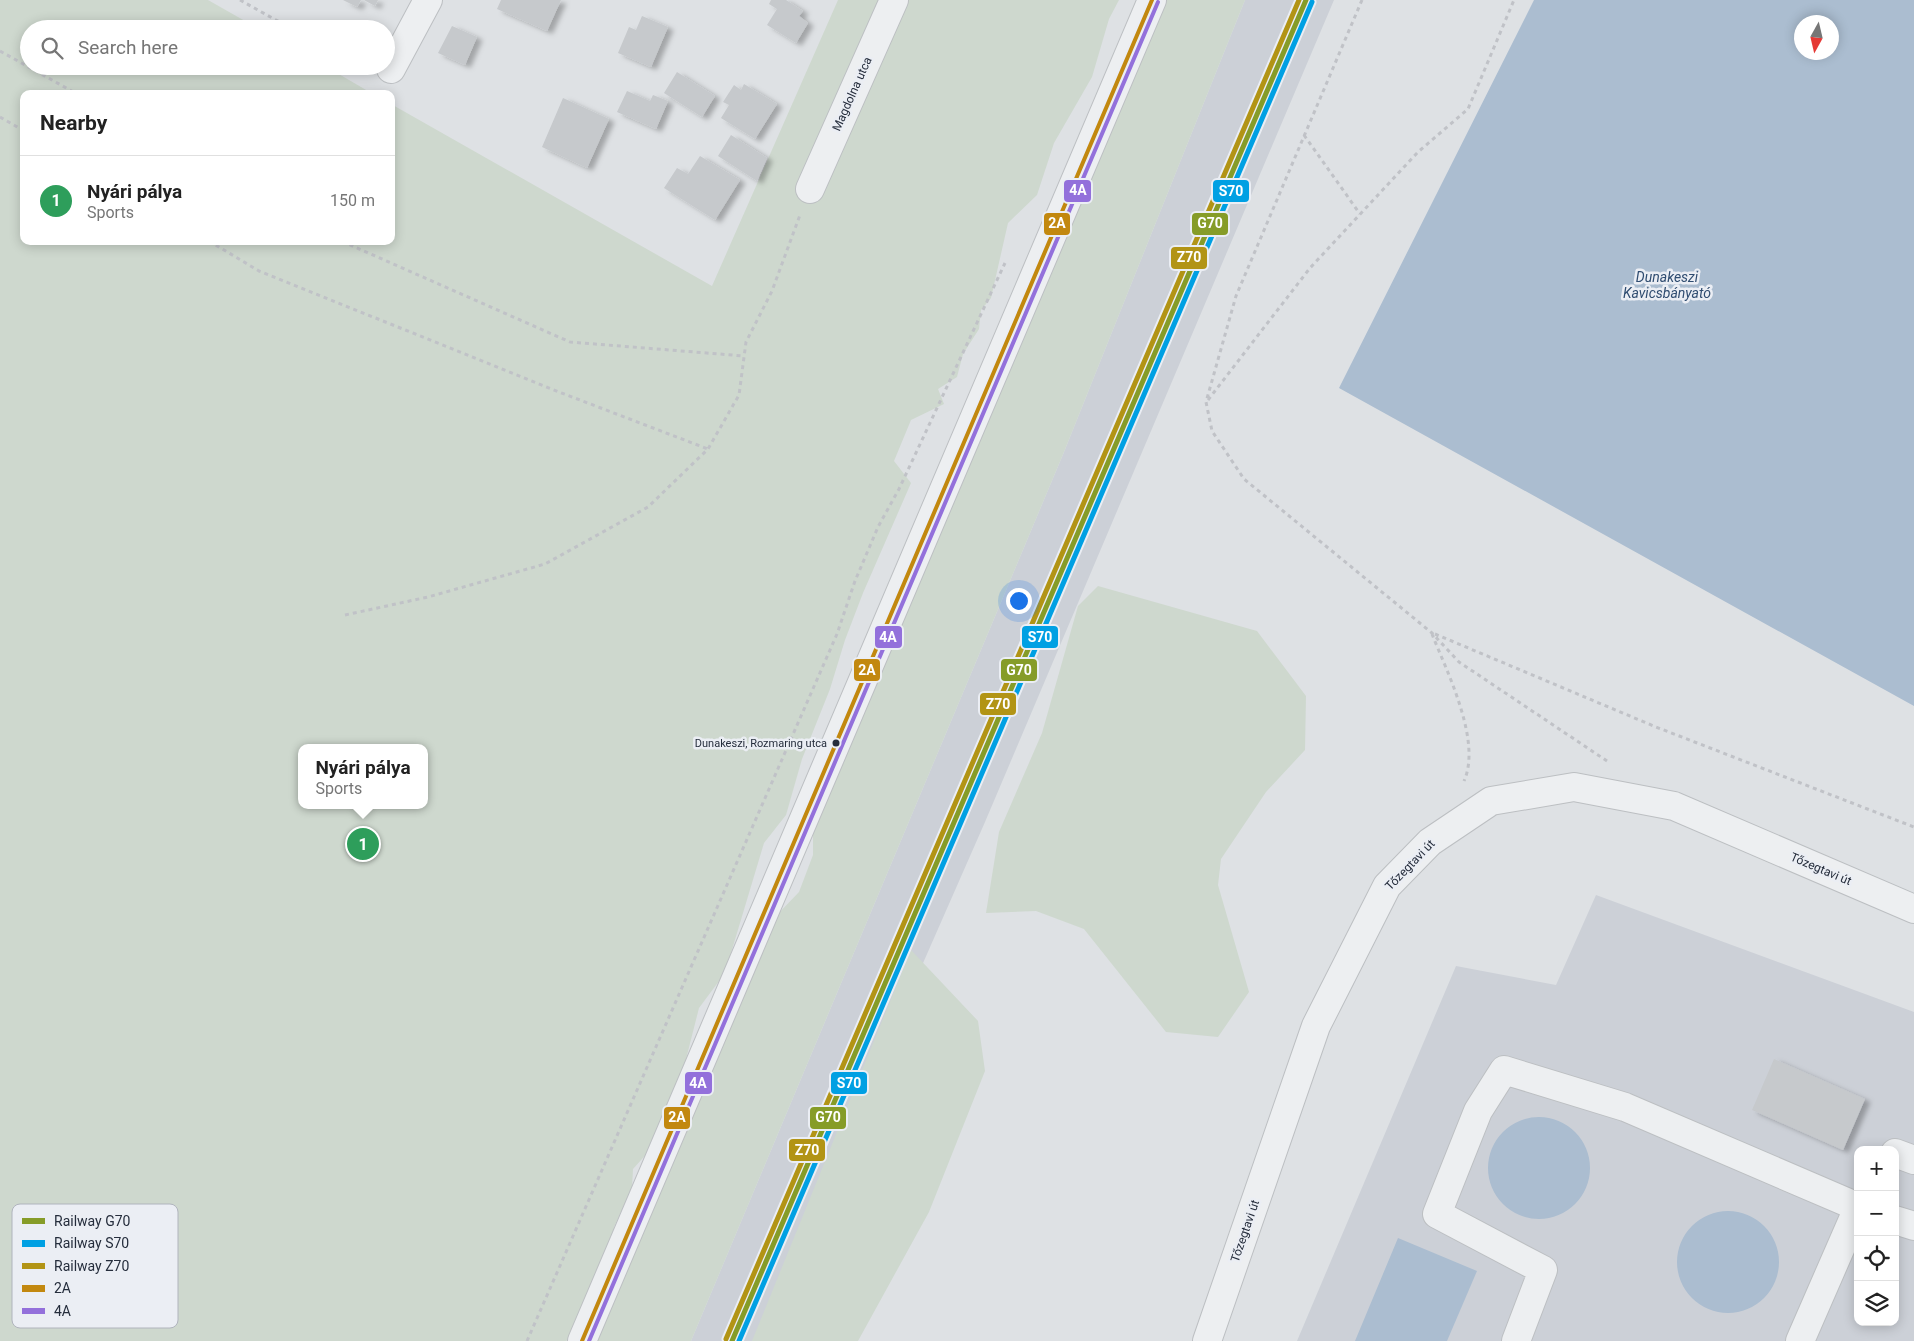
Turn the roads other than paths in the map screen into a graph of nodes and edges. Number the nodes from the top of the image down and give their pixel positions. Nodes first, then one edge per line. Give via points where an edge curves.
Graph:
1 (428, 0) edge
2 (894, 0) edge
3 (1152, 0) edge
4 (395, 62) edge
5 (810, 189) road end
6 (1914, 909) edge
7 (1899, 1154) edge
8 (1914, 1160) edge
9 (1854, 1205) edge
10 (1854, 1216) edge
11 (1899, 1221) edge
12 (1914, 1226) edge
13 (582, 1341) edge
14 (1207, 1341) edge
15 (1516, 1341) edge
16 (1800, 1341) edge

1 - 4 street
2 - 5 street, Magdolna utca
3 - 13 street
6 - 14 street, Tőzegtavi út via 1674,806 1574,787 1491,801 1430,842 1387,886 1316,1026
7 - 8 street
9 - 15 street via 1625,1107 1504,1070 1478,1111 1437,1214 1544,1270
10 - 16 street
11 - 12 street

